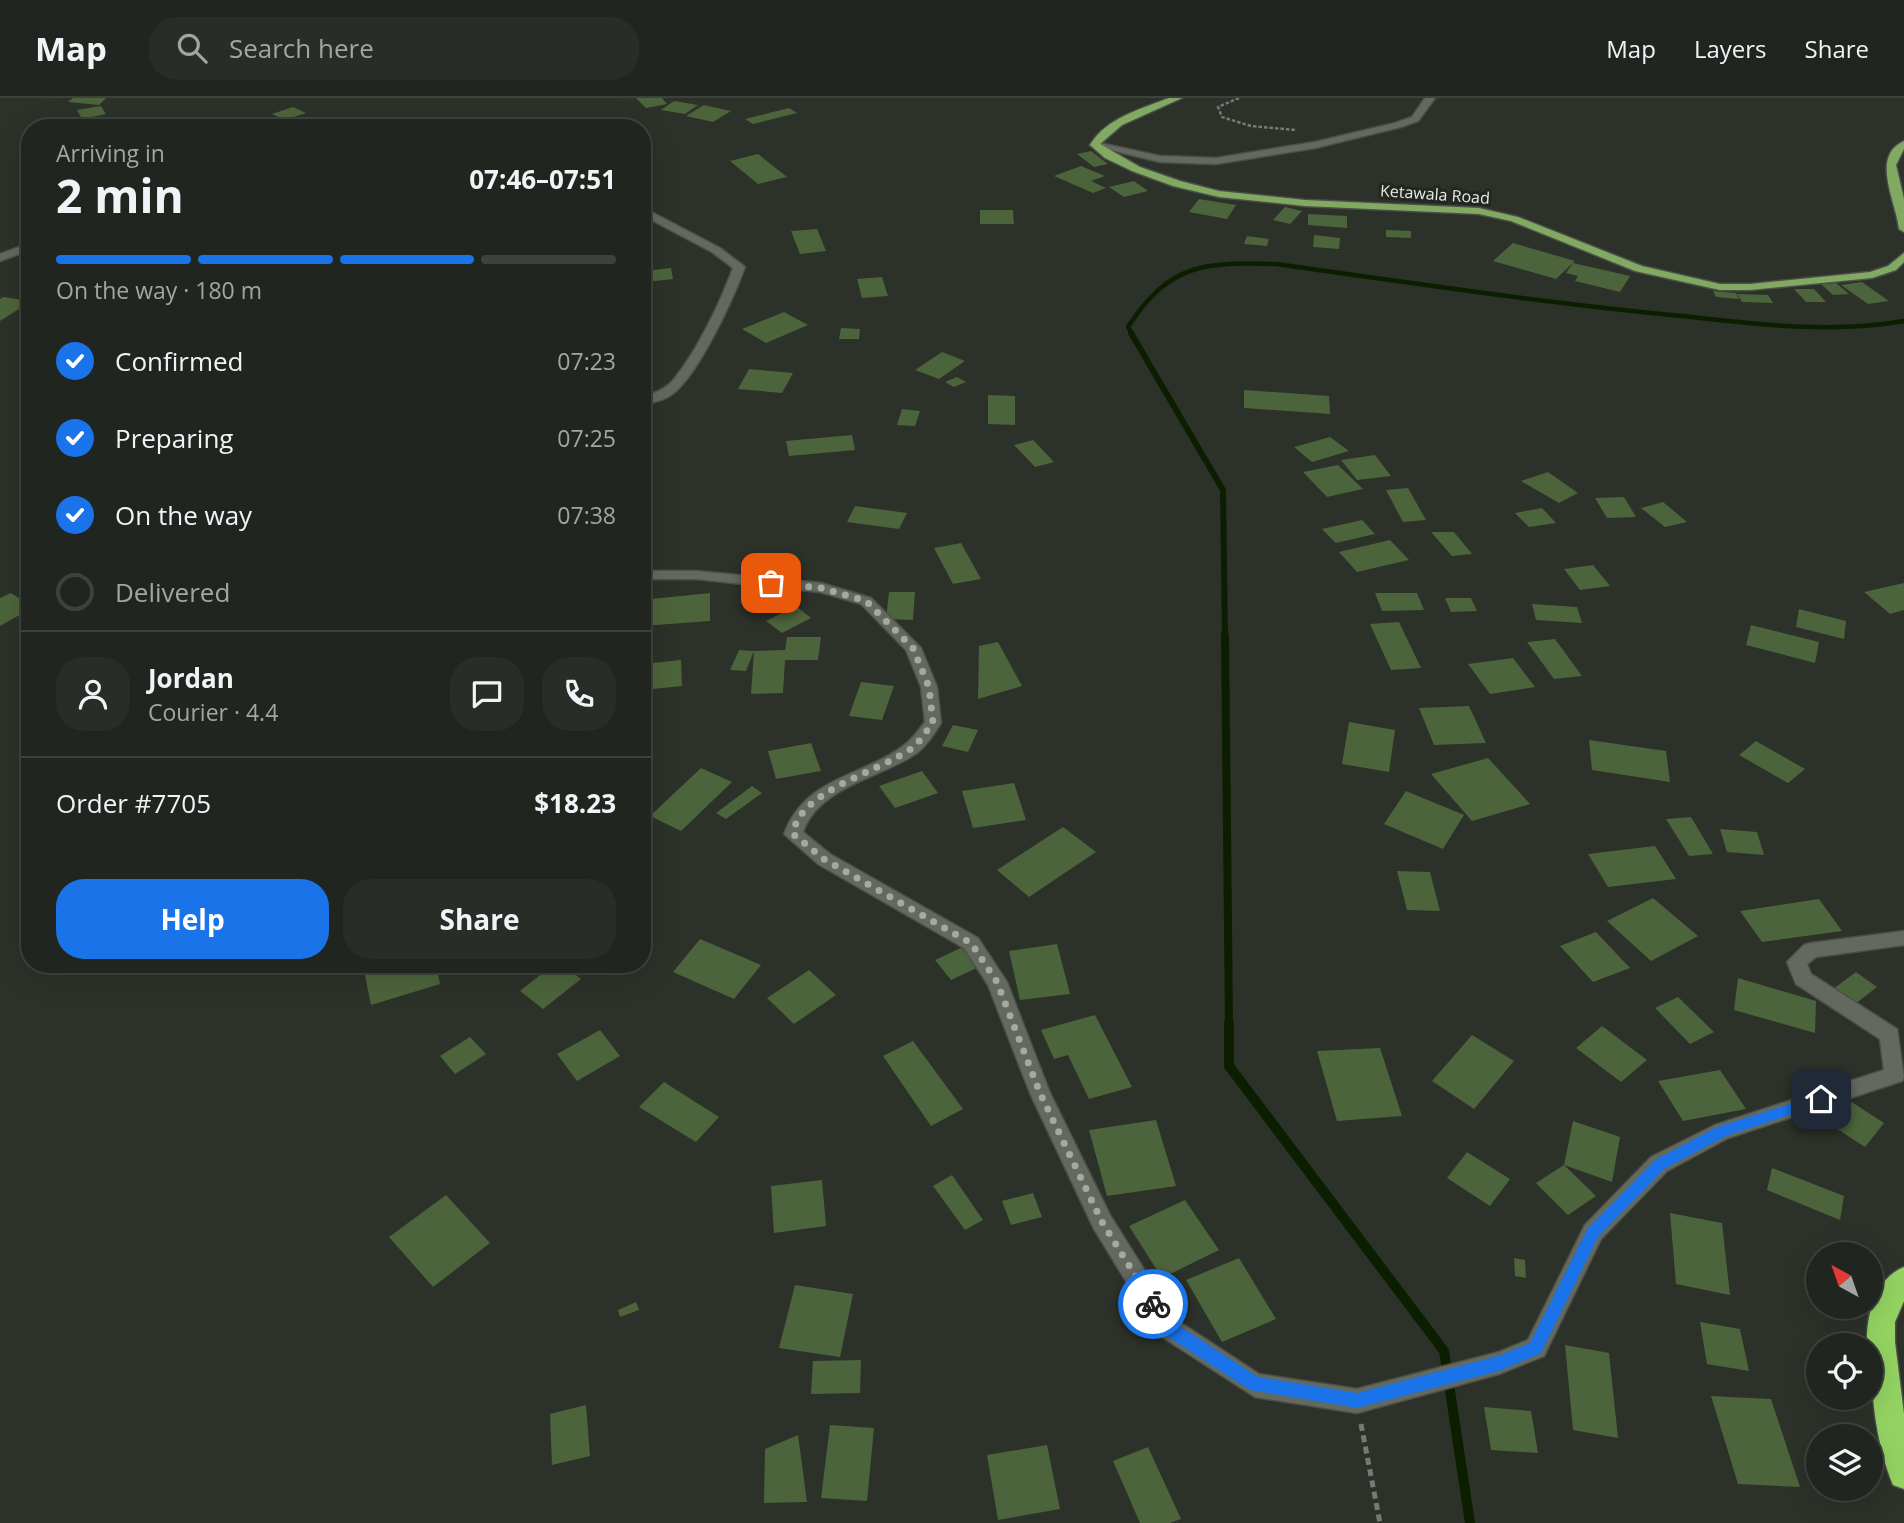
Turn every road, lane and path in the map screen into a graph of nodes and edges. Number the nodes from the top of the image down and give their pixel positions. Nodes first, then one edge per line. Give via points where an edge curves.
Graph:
1 (1177, 98) edge
2 (1239, 98) edge
3 (1430, 98) edge
4 (1302, 130) dead end
5 (1904, 144) edge
6 (1094, 145) junction
7 (651, 217) edge
8 (1904, 229) edge
9 (21, 250) edge
10 (1904, 256) edge
11 (0, 258) edge
12 (651, 398) edge
13 (651, 575) edge
14 (1904, 938) edge
15 (1904, 1280) edge
16 (1357, 1401) junction
17 (1904, 1474) edge
18 (1380, 1523) edge

1 - 6 main road via 1117,124 1097,137
2 - 4 path via 1218,107 1222,117 1251,126
3 - 6 street via 1415,119 1398,125 1216,162 1160,159
5 - 8 main road via 1890,161 1889,175 1902,208
6 - 10 main road, Ketawala Road via 1117,161 1167,183 1201,192 1264,200 1479,211 1514,219 1639,269 1720,287 1872,275 1892,268
7 - 12 street via 722,251 739,267 726,302 679,382
9 - 11 street
13 - 16 street via 821,588 866,601 913,648 929,687 933,723 913,747 819,797 795,821 793,834 824,859 971,943 997,982 1040,1093 1102,1222 1167,1328 1255,1385
14 - 16 street via 1811,950 1797,962 1803,979 1890,1035 1895,1075 1722,1131 1660,1164 1593,1232 1536,1348 1499,1363
15 - 17 highway via 1884,1308 1881,1334 1887,1403
16 - 18 path

